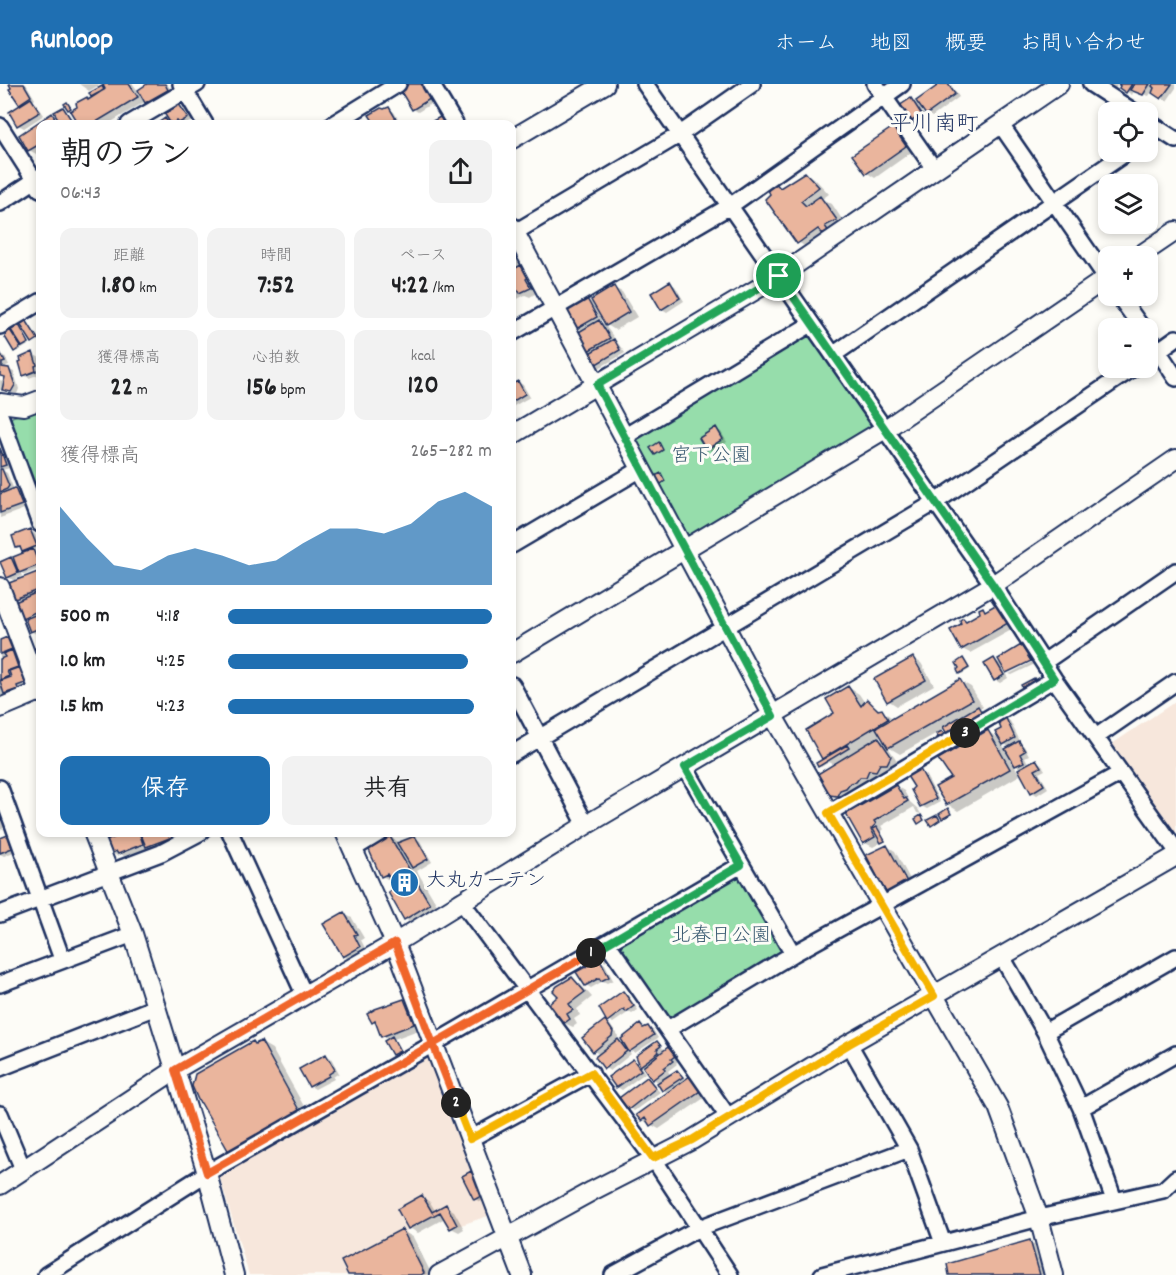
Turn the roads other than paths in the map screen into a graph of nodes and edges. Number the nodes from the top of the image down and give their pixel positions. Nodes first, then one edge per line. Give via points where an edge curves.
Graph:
1 (398, 84) edge
2 (431, 84) edge
3 (605, 84) edge
4 (645, 84) edge
5 (752, 84) edge
6 (902, 84) edge
7 (1059, 84) edge
8 (1091, 84) edge
9 (188, 86) edge
10 (880, 90) edge
11 (1119, 102) edge
12 (135, 120) edge
13 (203, 120) edge
14 (340, 120) edge
15 (453, 120) edge
16 (1001, 125) junction
17 (0, 126) edge
18 (1158, 133) edge
19 (679, 135) junction
20 (516, 137) edge
21 (1176, 140) edge
22 (1112, 162) edge
23 (934, 170) junction
24 (36, 178) edge
25 (36, 184) edge
26 (1053, 202) junction
27 (0, 203) edge
28 (730, 206) junction
29 (516, 229) edge
30 (1176, 231) edge
31 (516, 238) edge
32 (1154, 246) edge
33 (1098, 264) edge
34 (779, 276) junction
35 (1098, 285) edge
36 (36, 304) edge
37 (556, 308) junction
38 (2, 320) edge
39 (811, 324) junction
40 (516, 331) edge
41 (1176, 338) edge
42 (1158, 351) edge
43 (833, 355) junction
44 (1158, 359) edge
45 (1118, 378) edge
46 (1176, 378) edge
47 (597, 385) junction
48 (36, 401) edge
49 (0, 403) edge
50 (0, 415) edge
51 (885, 429) junction
52 (516, 433) edge
53 (624, 437) junction
54 (1176, 459) edge
55 (641, 469) junction
56 (934, 503) junction
57 (36, 513) edge
58 (516, 543) edge
59 (684, 550) junction
60 (1176, 571) edge
61 (993, 585) junction
62 (0, 587) edge
63 (725, 627) junction
64 (516, 651) edge
65 (1044, 662) junction
66 (1054, 679) junction
67 (36, 682) edge
68 (1176, 682) edge
69 (516, 693) edge
70 (36, 694) edge
71 (0, 708) edge
72 (773, 716) junction
73 (1096, 737) junction
74 (540, 738) junction
75 (516, 752) edge
76 (685, 767) junction
77 (1121, 773) junction
78 (0, 788) edge
79 (828, 813) junction
80 (586, 825) junction
81 (15, 826) junction
82 (0, 831) edge
83 (95, 837) edge
84 (191, 837) edge
85 (232, 837) edge
86 (349, 841) edge
87 (1176, 850) edge
88 (1176, 856) edge
89 (741, 865) junction
90 (109, 873) junction
91 (40, 898) junction
92 (461, 901) junction
93 (881, 906) junction
94 (0, 914) edge
95 (133, 934) junction
96 (395, 943) junction
97 (608, 944) junction
98 (793, 954) junction
99 (1002, 957) junction
100 (1176, 957) edge
101 (62, 959) junction
102 (0, 984) edge
103 (528, 990) junction
104 (304, 994) junction
105 (934, 996) junction
106 (156, 1008) junction
107 (668, 1029) junction
108 (1045, 1032) junction
109 (433, 1044) junction
110 (849, 1044) junction
111 (1176, 1054) edge
112 (0, 1068) edge
113 (175, 1070) junction
114 (591, 1073) junction
115 (1082, 1108) junction
116 (0, 1114) edge
117 (729, 1118) junction
118 (470, 1139) junction
119 (909, 1149) junction
120 (653, 1158) junction
121 (23, 1169) junction
122 (207, 1173) junction
123 (1176, 1178) edge
124 (0, 1185) edge
125 (1114, 1200) junction
126 (1039, 1218) junction
127 (699, 1228) junction
128 (508, 1238) junction
129 (943, 1243) junction
130 (873, 1269) edge
131 (229, 1273) edge
132 (46, 1275) edge
133 (439, 1275) edge
134 (522, 1275) edge
135 (614, 1275) edge
136 (730, 1275) edge
137 (822, 1275) edge
138 (1054, 1275) edge

1 - 14 street
2 - 15 street
3 - 20 street
4 - 19 street
5 - 19 street
6 - 10 street
7 - 16 street
8 - 11 street
9 - 12 street
9 - 13 street
10 - 23 street
10 - 28 street
16 - 23 street
16 - 26 street
17 - 24 street
18 - 21 street
19 - 28 street
19 - 29 street
22 - 26 street
23 - 34 street
25 - 27 street
26 - 33 street
26 - 43 street
28 - 34 street
28 - 37 street
30 - 32 street
31 - 37 street
34 - 39 street
34 - 47 street
35 - 51 street
36 - 38 street
37 - 40 street
37 - 47 street
39 - 43 street
39 - 53 street
41 - 42 street
43 - 51 street
44 - 46 street
45 - 56 street
47 - 52 street
47 - 53 street
48 - 49 street via 24,405
50 - 57 street
51 - 56 street
51 - 59 street
53 - 55 street
54 - 61 street
55 - 58 street
55 - 59 street
56 - 61 street
56 - 63 street
59 - 63 street
59 - 64 street
60 - 65 street
61 - 65 street
61 - 72 street
62 - 67 street
63 - 72 street
63 - 74 street
65 - 66 street
66 - 73 street
66 - 79 street
68 - 73 street
69 - 74 street
70 - 71 street
72 - 76 street
72 - 79 street
73 - 77 street
74 - 75 street
74 - 80 street
76 - 80 street
76 - 89 street
77 - 87 street
77 - 93 street
78 - 81 street
79 - 93 street
80 - 92 street
81 - 82 street
81 - 91 street
83 - 90 street
84 - 90 street
85 - 104 street
86 - 96 street
88 - 99 street
89 - 97 street
89 - 98 street
90 - 91 street
90 - 95 street
91 - 94 street
91 - 101 street
92 - 96 street
92 - 103 street
93 - 98 street
93 - 105 street
95 - 101 street
95 - 106 street
96 - 104 street
96 - 109 street
97 - 103 street
97 - 107 street
98 - 107 street
99 - 105 street
99 - 108 street
100 - 108 street
101 - 102 street
103 - 109 street
103 - 114 street
104 - 113 street
105 - 110 street
105 - 126 street via 998,1107
106 - 112 street
106 - 113 street
107 - 117 street
108 - 115 street
109 - 118 street
109 - 122 street
110 - 117 street
110 - 119 street
111 - 115 street
113 - 121 street
113 - 122 street
114 - 118 street
114 - 120 street
115 - 125 street
116 - 121 street
117 - 120 street
118 - 128 street
119 - 127 street
119 - 129 street
120 - 127 street
120 - 128 street
121 - 124 street
122 - 131 street
122 - 132 street
123 - 125 street via 1163,1190
125 - 126 street
126 - 129 street
126 - 138 street
127 - 135 street
127 - 136 street
128 - 133 street
128 - 134 street
129 - 130 street
130 - 137 street

